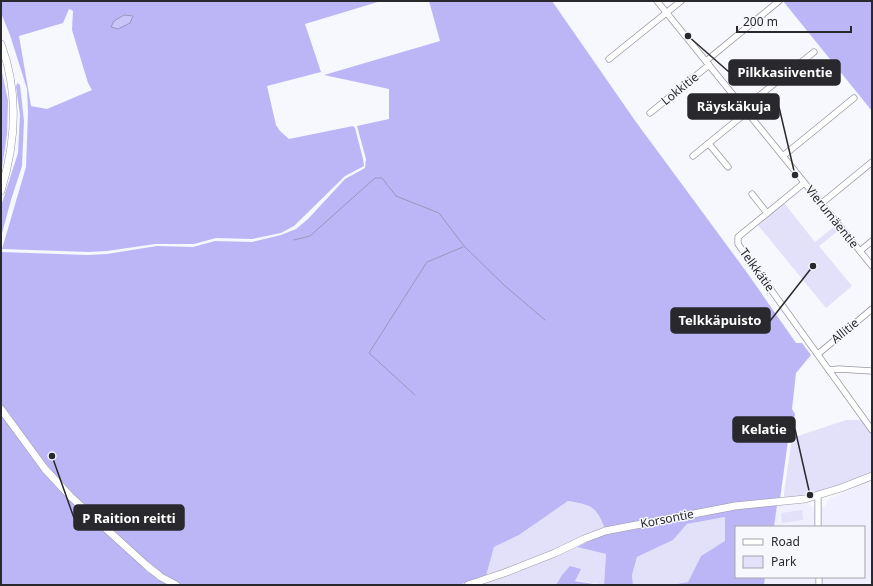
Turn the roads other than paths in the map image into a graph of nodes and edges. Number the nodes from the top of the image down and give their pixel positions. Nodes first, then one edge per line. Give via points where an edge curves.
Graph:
1 (657, 1) edge
2 (681, 1) edge
3 (779, 1) edge
4 (667, 13) junction
5 (1, 44) edge
6 (814, 52) dead end
7 (609, 59) dead end
8 (708, 63) junction
9 (854, 98) dead end
10 (746, 110) junction
11 (650, 113) dead end
12 (709, 144) junction
13 (693, 156) dead end
14 (783, 156) junction
15 (872, 162) edge
16 (728, 167) dead end
17 (804, 183) junction
18 (1, 191) edge
19 (752, 194) dead end
20 (822, 203) junction
21 (767, 213) junction
22 (872, 241) edge
23 (860, 251) junction
24 (872, 266) edge
25 (872, 309) edge
26 (818, 354) junction
27 (830, 370) junction
28 (872, 371) edge
29 (1, 409) edge
30 (872, 430) edge
31 (872, 476) edge
32 (818, 496) junction
33 (818, 526) edge
34 (176, 585) edge
35 (468, 585) edge

1 - 4 street, Vierumäentie
2 - 4 street
3 - 8 street, Lokkitie
4 - 7 street
4 - 8 street, Vierumäentie
5 - 18 main road via 10,74 14,122 10,155
6 - 10 street
8 - 10 street, Vierumäentie
8 - 11 street, Lokkitie
9 - 14 street
10 - 12 street
10 - 14 street, Vierumäentie
12 - 13 street
12 - 16 street
14 - 17 street, Vierumäentie
15 - 20 street
17 - 20 street, Vierumäentie
17 - 21 street, Telkkätie
19 - 21 street
20 - 23 street, Vierumäentie
21 - 26 street, Telkkätie via 738,237 738,244
22 - 23 street
23 - 24 street, Vierumäentie
25 - 26 street, Allitie
26 - 27 street, Telkkätie
27 - 28 street
27 - 30 street, Telkkätie
29 - 34 main road via 45,469 70,496 146,565
31 - 32 main road, Korsontie
32 - 33 street
32 - 35 main road, Korsontie via 735,506 606,531

